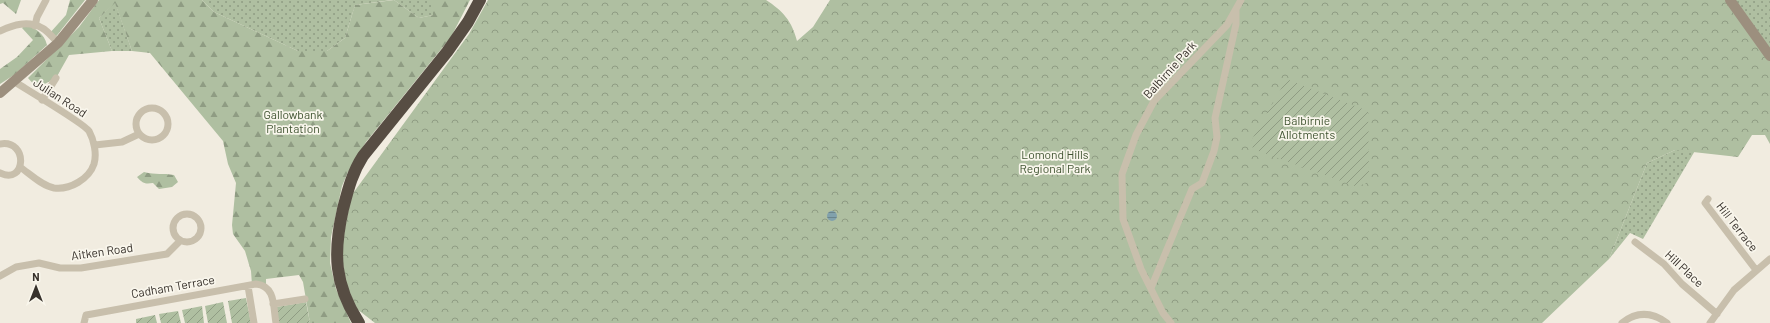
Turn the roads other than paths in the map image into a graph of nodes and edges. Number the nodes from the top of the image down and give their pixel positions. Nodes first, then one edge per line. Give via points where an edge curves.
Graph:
1 (46, 0) edge
2 (93, 0) edge
3 (480, 0) edge
4 (1241, 0) edge
5 (1730, 0) edge
6 (1236, 10) junction
7 (35, 26) junction
8 (0, 32) edge
9 (58, 43) junction
10 (1770, 56) edge
11 (56, 78) dead end
12 (14, 82) junction
13 (0, 93) edge
14 (42, 100) junction
15 (139, 134) junction
16 (0, 144) edge
17 (95, 145) junction
18 (20, 167) junction
19 (0, 173) edge
20 (1708, 199) dead end
21 (180, 241) junction
22 (1635, 242) dead end
23 (1770, 259) edge
24 (1756, 270) junction
25 (0, 276) edge
26 (248, 286) junction
27 (1151, 288) junction
28 (305, 298) dead end
29 (273, 304) junction
30 (1717, 314) junction
31 (84, 323) edge
32 (254, 323) edge
33 (276, 323) edge
34 (359, 323) edge
35 (1171, 323) edge
36 (1622, 323) edge
37 (1667, 323) edge
38 (1710, 323) edge

1 - 7 street
2 - 9 street
3 - 34 highway via 447,52 363,156 349,182 338,235 337,263 344,295
4 - 6 street, Balbirnie Park
5 - 10 street
6 - 27 street, Balbirnie Park via 1236,24 1215,118 1217,136 1214,151 1202,183 1192,189
6 - 27 street, Balbirnie Park via 1227,25 1154,102 1136,135 1122,174 1123,219 1141,270
7 - 8 street via 12,25
7 - 9 street via 42,28
9 - 12 street
11 - 14 street
12 - 13 street
12 - 14 street, Julian Road
14 - 17 street, Julian Road via 88,129
15 - 15 street via 136,122 145,110 156,108 166,114 168,127 157,139 146,139
15 - 17 street via 122,142
16 - 18 street via 8,144 17,150 22,159
17 - 18 street via 94,164 75,185 55,188
18 - 19 street via 13,174
20 - 24 street, Hill Terrace via 1705,203
21 - 21 street, Aitken Road via 173,232 175,220 185,214 196,217 202,228 198,237 190,243
21 - 25 street, Aitken Road via 167,254 81,268 39,264 16,267
22 - 30 street, Hill Place via 1664,264 1682,284
23 - 24 street, Hill Terrace
24 - 30 street, Hill Terrace via 1734,290
26 - 29 street, Cadham Terrace via 261,284 271,291
26 - 31 street, Cadham Terrace via 86,315
26 - 32 street
27 - 35 street, Balbirnie Park
28 - 29 street
29 - 33 street
30 - 38 street, Hill Terrace
36 - 37 street via 1638,314 1646,314

